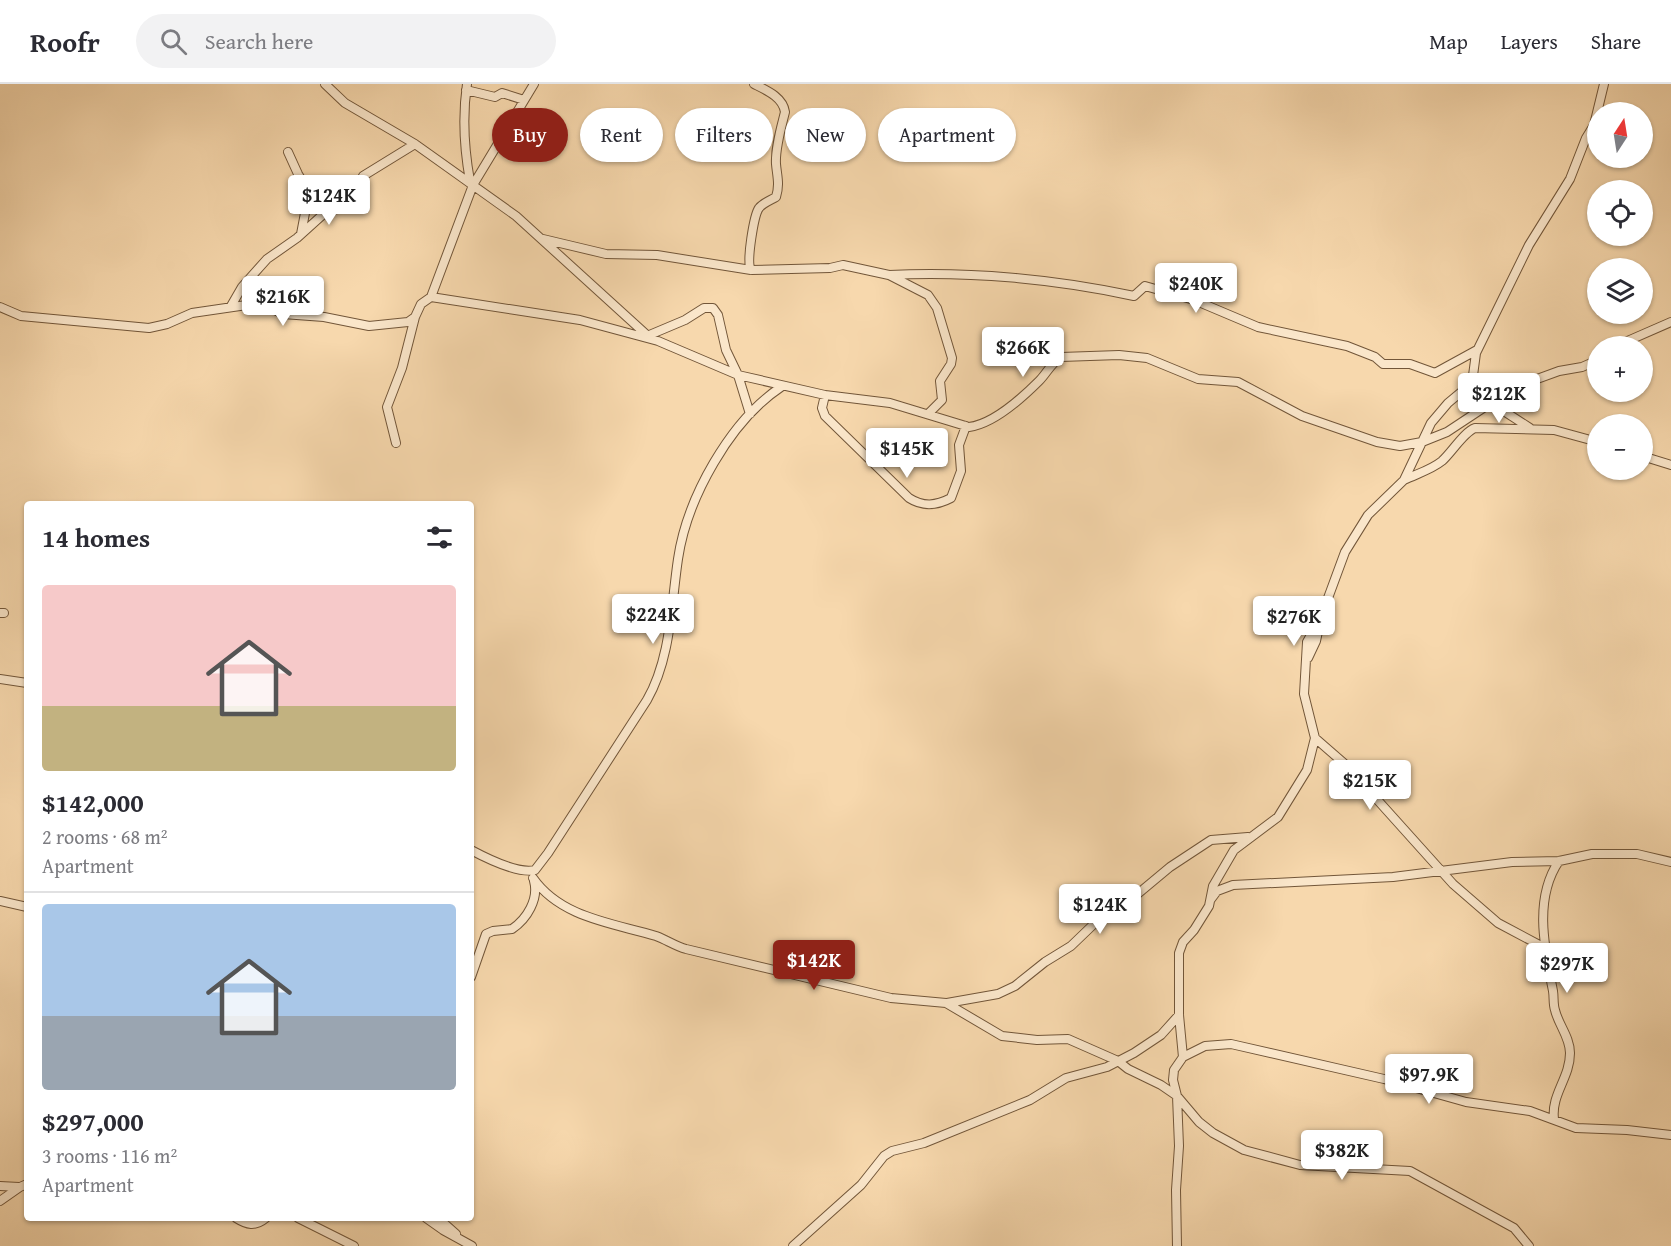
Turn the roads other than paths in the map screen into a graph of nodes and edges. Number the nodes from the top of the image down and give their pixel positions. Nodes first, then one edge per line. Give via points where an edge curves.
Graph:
1 (325, 84) edge
2 (534, 84) edge
3 (754, 84) edge
4 (1604, 84) edge
5 (467, 87) edge
6 (524, 100) junction
7 (415, 144) junction
8 (288, 152) dead end
9 (471, 183) junction
10 (301, 234) junction
11 (543, 239) junction
12 (751, 270) junction
13 (889, 274) junction
14 (431, 297) junction
15 (231, 306) junction
16 (0, 307) edge
17 (415, 317) junction
18 (1671, 322) edge
19 (647, 336) junction
20 (1639, 336) edge
21 (658, 341) junction
22 (1480, 348) junction
23 (1587, 365) edge
24 (738, 375) junction
25 (1474, 375) junction
26 (781, 387) junction
27 (825, 395) junction
28 (1494, 400) junction
29 (929, 413) junction
30 (750, 414) junction
31 (966, 426) junction
32 (1531, 429) junction
33 (1587, 439) edge
34 (1422, 442) junction
35 (396, 443) dead end
36 (1653, 459) edge
37 (1671, 465) edge
38 (1404, 480) junction
39 (0, 679) edge
40 (24, 683) edge
41 (1315, 738) junction
42 (1250, 837) junction
43 (474, 852) edge
44 (1559, 861) junction
45 (1671, 862) edge
46 (1439, 871) junction
47 (533, 875) junction
48 (1213, 886) junction
49 (1225, 886) junction
50 (0, 901) edge
51 (24, 906) edge
52 (1209, 906) junction
53 (1545, 948) junction
54 (474, 968) edge
55 (946, 1003) junction
56 (1179, 1015) junction
57 (1183, 1057) junction
58 (1118, 1061) junction
59 (1177, 1096) junction
60 (1554, 1119) junction
61 (1671, 1135) edge
62 (23, 1185) edge
63 (0, 1186) edge
64 (0, 1201) edge
65 (242, 1221) edge
66 (262, 1221) edge
67 (304, 1221) edge
68 (431, 1221) edge
69 (442, 1221) edge
70 (354, 1246) edge
71 (471, 1246) edge
72 (793, 1246) edge
73 (1177, 1246) edge
74 (1529, 1246) edge

1 - 7 street via 345,103
2 - 6 street
3 - 12 street via 775,96 785,112 776,156 778,191 757,212 748,253
4 - 22 street via 1594,125 1570,179 1536,230
5 - 6 street via 495,97 502,93
5 - 9 street via 464,146
6 - 9 street
7 - 9 street
7 - 10 street via 363,176 348,208 328,210
8 - 10 street via 309,192
9 - 11 street
9 - 14 street
10 - 15 street via 267,259
11 - 12 street via 606,254 657,255
11 - 19 street
12 - 13 street via 843,265
13 - 22 street via 1060,281 1134,296 1145,286 1210,306 1258,327 1340,343 1383,364 1410,364 1435,373
13 - 29 street via 917,287 934,301 952,353 951,364 940,381 942,400
14 - 17 street
14 - 21 street via 580,320
15 - 16 street via 192,313 149,328 21,316
15 - 17 street via 260,303 284,314 369,326 400,323
17 - 35 street via 387,407
18 - 20 street
19 - 21 street
19 - 24 street via 704,308 713,309
21 - 24 street
22 - 25 street
23 - 28 street via 1515,387
24 - 26 street
24 - 30 street
25 - 28 street via 1482,390
25 - 34 street via 1468,388 1431,423
26 - 27 street
26 - 30 street
27 - 29 street via 890,403
27 - 31 street via 825,416 909,498 923,505 951,498 961,471 959,445
28 - 32 street via 1496,406
28 - 34 street via 1454,429
29 - 31 street
30 - 47 street via 710,466 688,523 679,551 665,655 649,697
31 - 34 street via 977,426 996,416 1061,357 1119,355 1156,361 1198,379 1238,382 1302,416 1377,442 1400,446
32 - 33 street
32 - 38 street via 1472,429 1435,466
34 - 38 street
36 - 37 street
38 - 41 street via 1368,514 1354,535 1307,642 1304,694
39 - 40 street
41 - 42 street via 1307,770 1278,817
41 - 46 street via 1346,765
42 - 48 street via 1234,850
42 - 55 street via 1211,840 1015,986 999,994
43 - 47 street
44 - 45 street via 1592,854 1637,854
44 - 46 street
44 - 53 street via 1548,884
46 - 49 street
46 - 53 street via 1498,923
47 - 54 street via 536,894 529,910 512,929 486,934
47 - 55 street via 540,888 579,914 657,936 686,950 865,992
48 - 49 street
48 - 52 street
49 - 52 street via 1212,896
50 - 51 street
52 - 56 street via 1179,953
53 - 60 street via 1555,1010 1570,1053 1567,1075 1554,1100
55 - 58 street via 1002,1036 1068,1039
56 - 57 street
56 - 58 street via 1161,1035
57 - 59 street via 1174,1070
57 - 60 street via 1205,1046 1231,1044 1457,1100 1519,1108
58 - 59 street
58 - 72 street via 1066,1078 1030,1100 940,1137 892,1151 877,1162 861,1185
59 - 73 street
59 - 74 street via 1199,1122 1244,1150 1300,1165 1410,1171 1514,1228
60 - 61 street via 1585,1130
62 - 63 street
62 - 64 street
65 - 66 street via 256,1225
67 - 70 street
68 - 71 street
69 - 71 street

